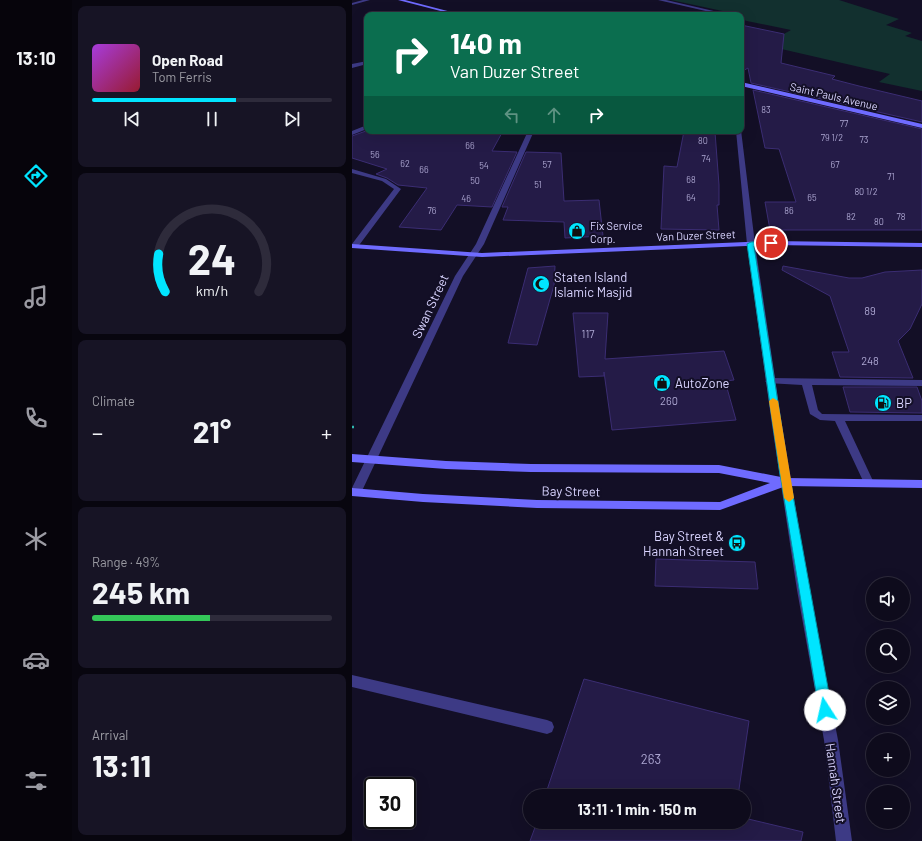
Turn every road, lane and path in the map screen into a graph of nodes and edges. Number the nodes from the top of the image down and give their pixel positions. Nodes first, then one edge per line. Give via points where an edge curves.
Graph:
1 (368, 0) edge
2 (400, 0) edge
3 (660, 0) edge
4 (352, 4) edge
5 (449, 12) edge
6 (715, 12) edge
7 (364, 63) edge
8 (352, 66) edge
9 (744, 86) edge
10 (922, 126) edge
11 (364, 128) edge
12 (352, 133) edge
13 (530, 134) edge
14 (740, 134) edge
15 (352, 171) edge
16 (751, 244) junction
17 (922, 245) edge
18 (353, 246) edge
19 (472, 255) junction
20 (770, 381) junction
21 (806, 381) junction
22 (922, 383) edge
23 (838, 418) junction
24 (922, 418) edge
25 (352, 427) edge
26 (356, 427) dead end
27 (352, 458) edge
28 (372, 460) junction
29 (786, 482) junction
30 (869, 483) junction
31 (922, 484) edge
32 (353, 495) edge
33 (352, 681) edge
34 (547, 727) dead end
35 (844, 841) edge

1 - 4 street
2 - 5 main road
3 - 6 street
7 - 8 street
9 - 10 main road, Saint Pauls Avenue
11 - 12 street
13 - 19 street, Swan Street via 480,244
14 - 16 street, Hannah Street
15 - 18 street via 384,180 398,189
16 - 17 main road, Van Duzer Street
16 - 19 main road, Van Duzer Street
16 - 20 street, Hannah Street
18 - 19 main road, Van Duzer Street
19 - 28 street, Swan Street via 459,276
20 - 21 street
20 - 29 street, Hannah Street
21 - 22 street via 895,387
21 - 23 street via 813,412 820,417
23 - 24 street via 862,415
23 - 30 street
25 - 26 path
27 - 28 main road, Bay Street
28 - 29 main road, Bay Street via 580,470 719,469
28 - 32 street, Swan Street
29 - 30 main road, Bay Street
29 - 32 main road, Bay Street via 720,506 537,504
29 - 35 street, Hannah Street via 837,784
30 - 31 main road, Bay Street
33 - 34 street

